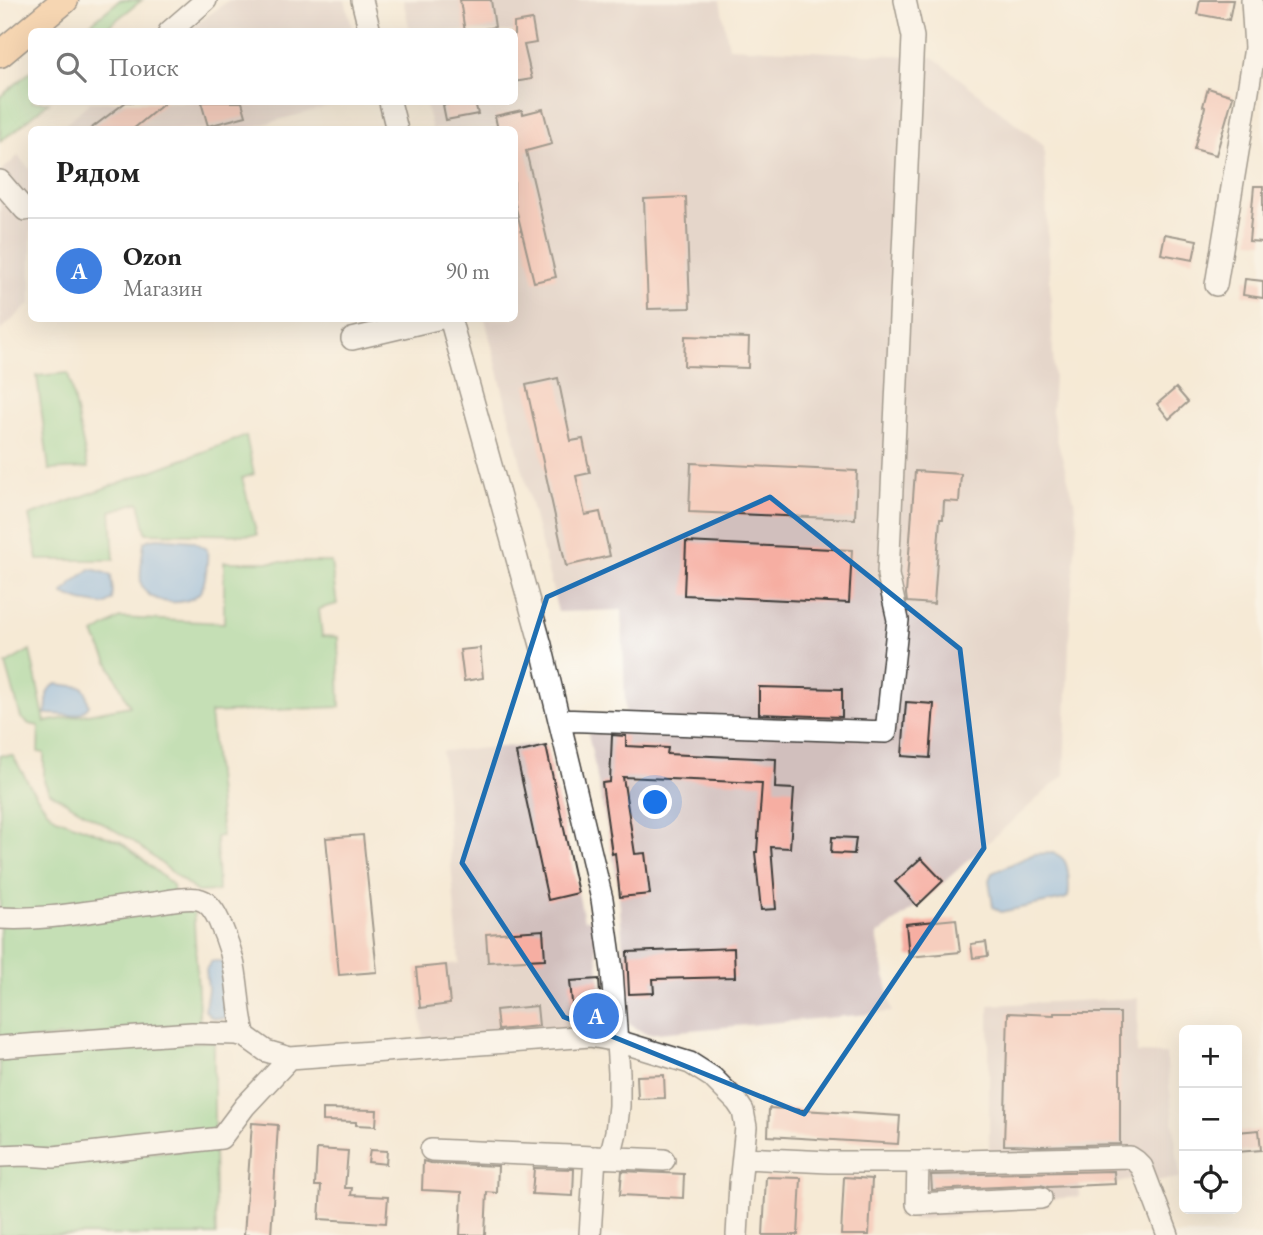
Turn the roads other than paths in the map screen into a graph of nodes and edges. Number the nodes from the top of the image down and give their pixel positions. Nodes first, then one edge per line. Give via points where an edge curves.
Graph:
1 (65, 0) edge
2 (206, 0) edge
3 (362, 0) edge
4 (905, 0) edge
5 (1252, 0) edge
6 (31, 28) edge
7 (174, 28) edge
8 (369, 28) edge
9 (28, 31) edge
10 (0, 54) edge
11 (391, 105) edge
12 (396, 126) edge
13 (0, 181) edge
14 (25, 210) dead end
15 (1216, 285) dead end
16 (424, 322) edge
17 (451, 322) edge
18 (352, 339) dead end
19 (559, 720) junction
20 (0, 918) edge
21 (245, 1036) junction
22 (618, 1041) junction
23 (0, 1047) edge
24 (290, 1058) junction
25 (431, 1150) dead end
26 (0, 1156) edge
27 (603, 1157) junction
28 (743, 1158) junction
29 (664, 1160) dead end
30 (918, 1162) junction
31 (1041, 1198) dead end
32 (590, 1235) edge
33 (737, 1235) edge
34 (1168, 1235) edge

1 - 6 main road
2 - 7 street
3 - 8 street
4 - 19 street via 913,37 888,575 898,620 886,732
5 - 15 street via 1255,48
9 - 10 main road
11 - 12 street
13 - 14 street
16 - 18 street
17 - 19 street
19 - 22 street via 602,899
20 - 21 street via 205,902 219,922 233,960
21 - 23 street via 192,1033
21 - 24 street via 266,1051
22 - 24 street via 582,1037
22 - 27 street via 616,1132
22 - 28 street via 690,1063 724,1088 746,1118
24 - 26 street via 221,1138 54,1157
25 - 27 street
27 - 29 street
27 - 32 street
28 - 30 street
28 - 33 street
30 - 31 street via 917,1204
30 - 34 street via 1130,1157 1142,1167

